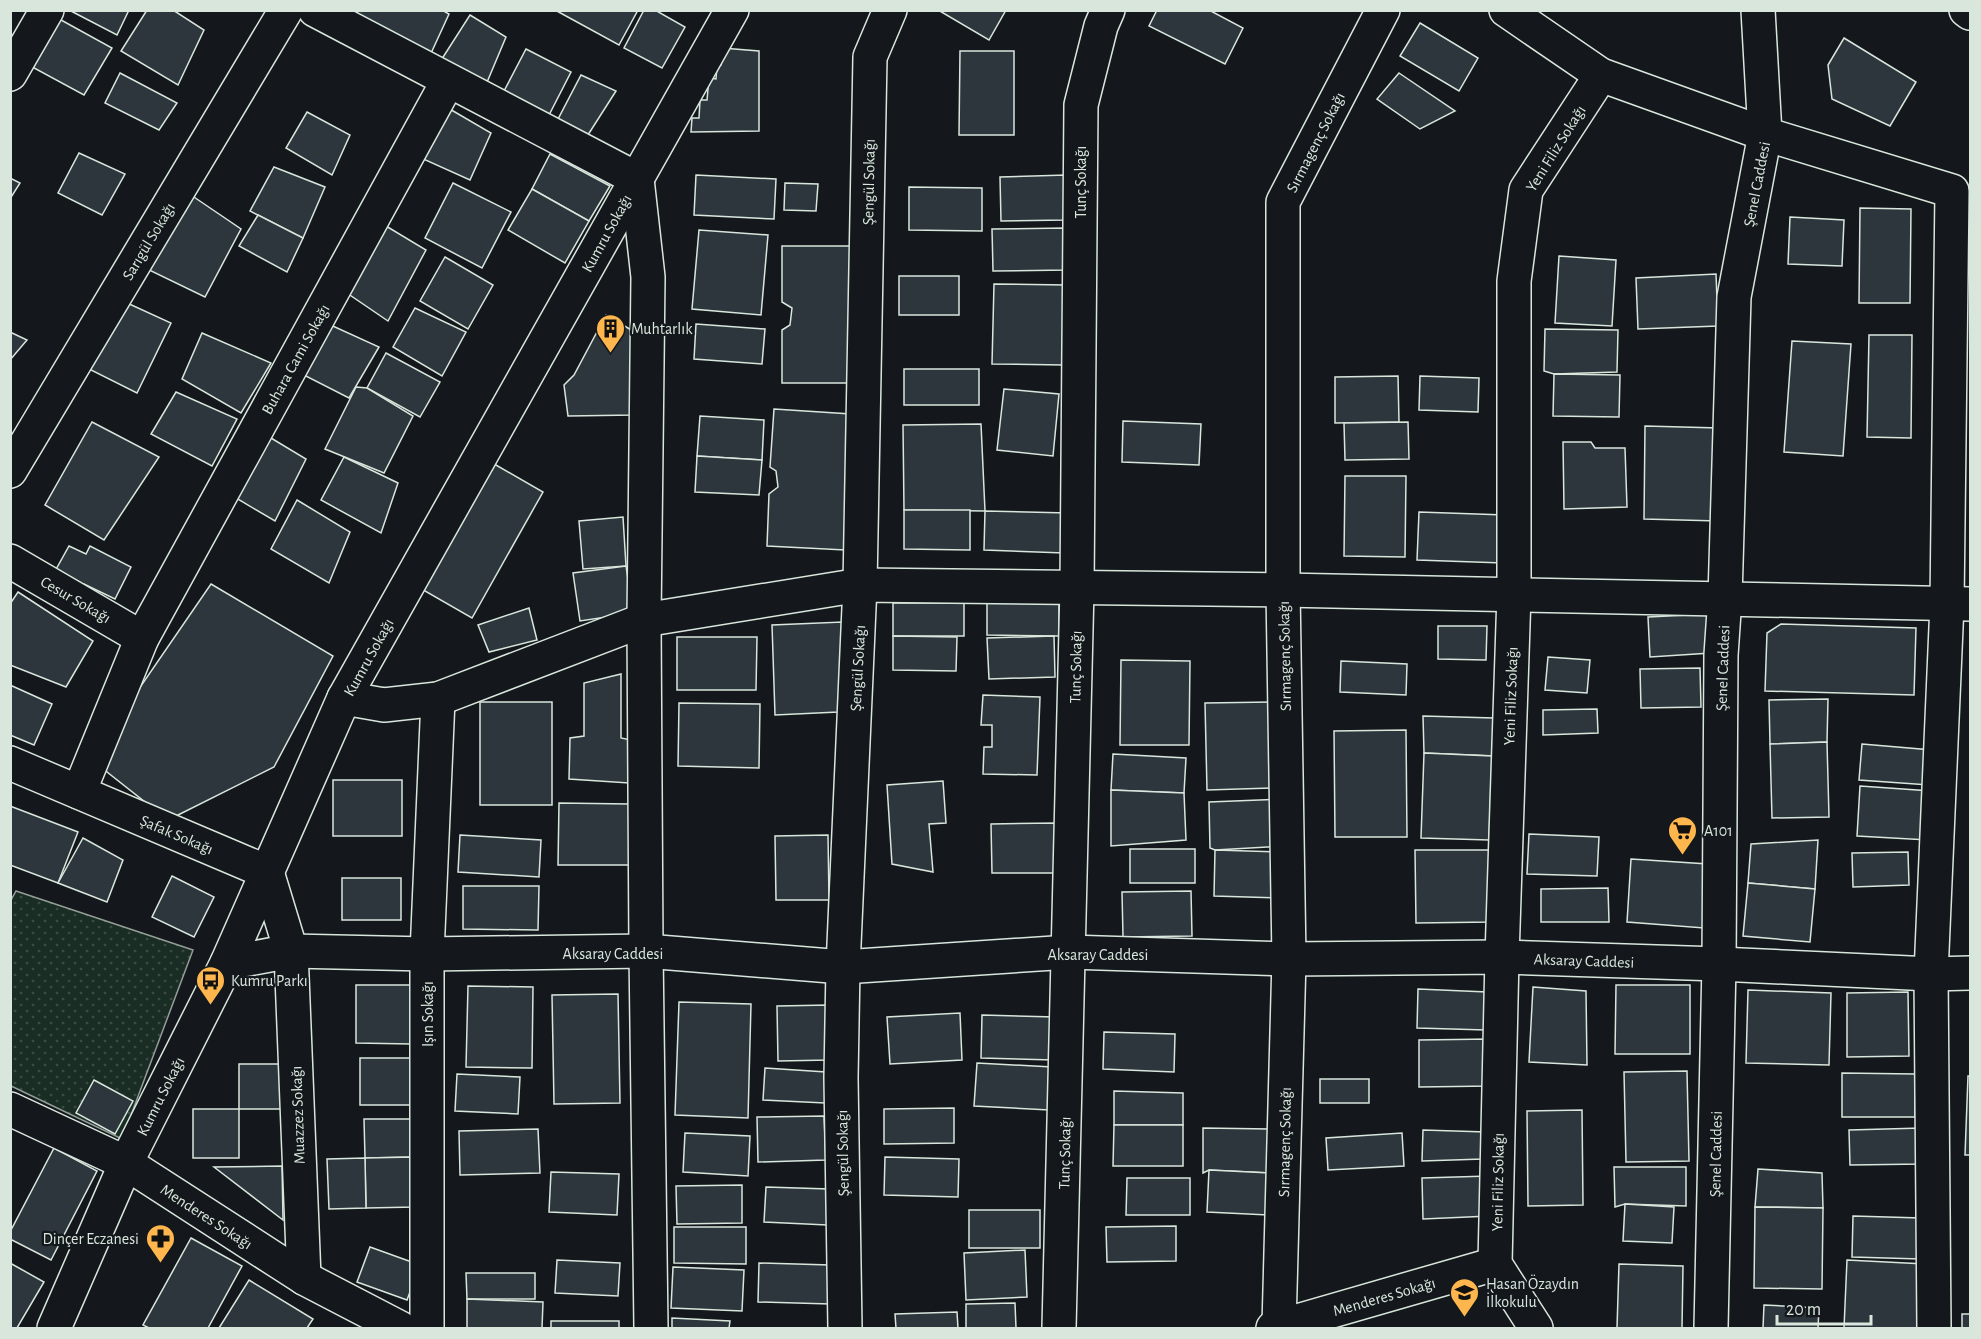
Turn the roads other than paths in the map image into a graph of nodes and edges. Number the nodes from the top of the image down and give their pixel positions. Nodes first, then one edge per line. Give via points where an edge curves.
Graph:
1 (47, 10) edge
2 (286, 10) edge
3 (315, 10) edge
4 (732, 10) edge
5 (890, 10) edge
6 (1108, 10) edge
7 (1383, 10) edge
8 (1506, 10) edge
9 (1758, 10) edge
10 (1966, 10) edge
11 (1971, 13) edge
12 (10, 74) edge
13 (1601, 75) junction
14 (448, 81) junction
15 (1765, 134) junction
16 (637, 179) junction
17 (10, 471) edge
18 (10, 561) edge
19 (861, 585) junction
20 (1077, 588) junction
21 (1283, 590) junction
22 (1514, 594) junction
23 (1725, 597) junction
24 (1959, 604) edge
25 (645, 620) junction
26 (142, 638) junction
27 (344, 698) junction
28 (438, 699) junction
29 (10, 763) edge
30 (79, 792) junction
31 (267, 872) junction
32 (291, 951) junction
33 (646, 951) junction
34 (1069, 952) junction
35 (427, 954) junction
36 (1502, 957) junction
37 (1289, 959) junction
38 (228, 963) junction
39 (1719, 964) junction
40 (843, 968) junction
41 (1971, 973) edge
42 (1931, 974) junction
43 (10, 1109) edge
44 (126, 1163) junction
45 (1495, 1264) junction
46 (304, 1278) junction
47 (1276, 1327) edge
48 (54, 1329) edge
49 (400, 1329) edge
50 (427, 1329) edge
51 (651, 1329) edge
52 (845, 1329) edge
53 (1059, 1329) edge
54 (1536, 1329) edge
55 (1711, 1329) edge
56 (1934, 1329) edge

1 - 12 street
2 - 17 street, Sarıgül Sokağı
3 - 14 street
4 - 16 street, Kumru Sokağı
5 - 19 street, Şengül Sokağı via 870,57
6 - 20 street, Tunç Sokağı via 1081,105
7 - 21 street, Sırmagenç Sokağı via 1283,202
8 - 13 street
9 - 15 street, Şenel Caddesi
10 - 11 street
13 - 15 street
13 - 22 street, Yeni Filiz Sokağı via 1526,190 1514,281
14 - 16 street
14 - 26 street, Buhara Cami Sokağı
15 - 23 street, Şenel Caddesi via 1734,297
15 - 24 street via 1952,191
16 - 25 street via 648,277
16 - 27 street, Kumru Sokağı
18 - 26 street, Cesur Sokağı
19 - 20 street
19 - 25 street
19 - 40 street, Şengül Sokağı
20 - 21 street
20 - 34 street, Tunç Sokağı
21 - 22 street
21 - 37 street, Sırmagenç Sokağı
22 - 23 street
22 - 36 street, Yeni Filiz Sokağı
23 - 24 street
23 - 39 street, Şenel Caddesi via 1721,655
24 - 42 street
25 - 28 street
25 - 33 street
26 - 30 street, Buhara Cami Sokağı
27 - 28 street via 384,705
27 - 31 street, Kumru Sokağı
28 - 35 street, Işın Sokağı
29 - 30 street, Şafak Sokağı
30 - 31 street, Şafak Sokağı
31 - 32 street
31 - 38 street, Kumru Sokağı
32 - 35 street, Aksaray Caddesi
32 - 38 street, Aksaray Caddesi
32 - 46 street, Muazzez Sokağı
33 - 35 street, Aksaray Caddesi
33 - 40 street, Aksaray Caddesi
33 - 51 street
34 - 37 street, Aksaray Caddesi
34 - 40 street, Aksaray Caddesi
34 - 53 street, Tunç Sokağı
35 - 50 street, Işın Sokağı
36 - 37 street, Aksaray Caddesi
36 - 39 street, Aksaray Caddesi
36 - 45 street, Yeni Filiz Sokağı
37 - 47 street, Sırmagenç Sokağı
38 - 44 street, Kumru Sokağı
39 - 42 street, Aksaray Caddesi
39 - 55 street, Şenel Caddesi
40 - 52 street, Şengül Sokağı
41 - 42 street, Aksaray Caddesi
42 - 56 street
43 - 44 street, Menderes Sokağı
44 - 46 street, Menderes Sokağı
44 - 48 street, Kumru Sokağı
45 - 47 street, Menderes Sokağı
45 - 54 street
46 - 49 street, Menderes Sokağı

